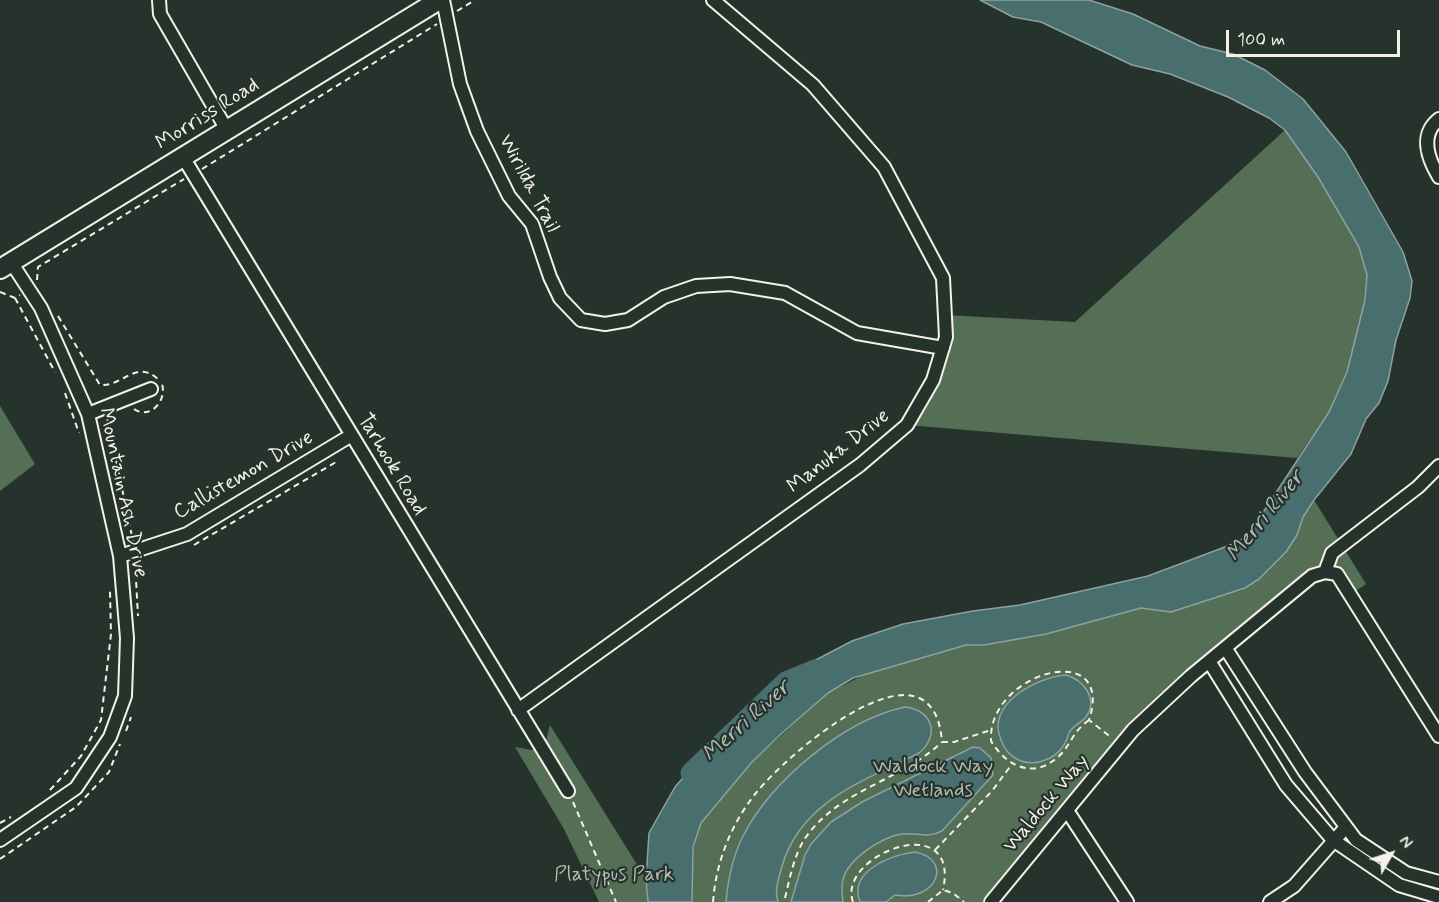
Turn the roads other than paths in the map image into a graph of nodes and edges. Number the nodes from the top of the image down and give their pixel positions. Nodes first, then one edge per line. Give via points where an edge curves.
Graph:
1 (159, 0) edge
2 (441, 0) edge
3 (713, 0) edge
4 (1439, 119) edge
5 (227, 130) junction
6 (183, 157) junction
7 (1439, 177) edge
8 (6, 265) edge
9 (943, 348) junction
10 (151, 388) dead end
11 (88, 414) junction
12 (350, 436) junction
13 (1439, 466) edge
14 (120, 556) junction
15 (1325, 572) junction
16 (1226, 649) junction
17 (1209, 661) junction
18 (518, 710) junction
19 (1439, 736) edge
20 (568, 791) road end
21 (1068, 812) junction
22 (1346, 827) junction
23 (0, 840) edge
24 (1333, 840) junction
25 (1439, 882) edge
26 (1439, 897) edge
27 (991, 902) edge
28 (1127, 902) edge
29 (1270, 902) edge

1 - 5 street via 160,14
2 - 5 street, Morriss Road
2 - 9 street, Wirilda Trail via 460,84 477,131 509,196 532,224 560,298 581,320 604,324 628,320 664,297 696,286 730,284 785,293 857,333
3 - 9 street, Manuka Drive via 813,85 884,167 943,279
4 - 7 street via 1426,140 1429,160
5 - 6 street, Morriss Road
6 - 8 street, Morriss Road
6 - 12 street, Tarhook Road
8 - 11 street, Mountain Ash Drive via 41,308
9 - 18 street, Manuka Drive via 933,380 907,425 860,465
10 - 11 street
11 - 14 street, Mountain Ash Drive
12 - 14 street, Callistemon Drive via 188,534
12 - 18 street, Tarhook Road
13 - 15 street via 1418,487 1332,553
14 - 23 street, Mountain Ash Drive via 127,638 125,696 110,737 76,788
15 - 16 street, Waldock Way via 1312,576
15 - 19 street via 1337,574
16 - 17 street, Waldock Way
16 - 22 street via 1305,772
17 - 21 street, Waldock Way via 1133,730
17 - 24 street via 1286,785
18 - 20 street, Tarhook Road
21 - 27 street, Waldock Way
21 - 28 street
22 - 24 street
22 - 25 street via 1356,840 1406,873
24 - 26 street via 1399,885
24 - 29 street via 1294,886

